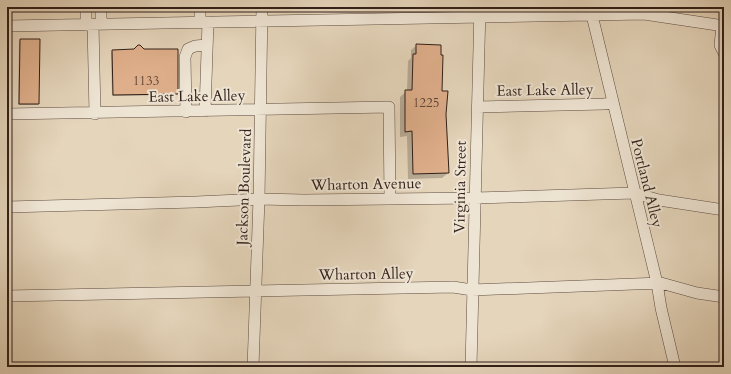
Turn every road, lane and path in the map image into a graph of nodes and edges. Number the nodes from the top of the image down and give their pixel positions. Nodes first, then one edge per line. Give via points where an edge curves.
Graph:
1 (86, 7) edge
2 (101, 7) edge
3 (200, 7) edge
4 (262, 7) edge
5 (591, 11) edge
6 (480, 12) edge
7 (262, 21) junction
8 (204, 22) junction
9 (93, 24) junction
10 (7, 26) edge
11 (723, 26) edge
12 (207, 45) junction
13 (724, 53) edge
14 (612, 102) junction
15 (477, 107) junction
16 (261, 110) junction
17 (205, 111) junction
18 (186, 112) junction
19 (7, 114) edge
20 (95, 114) junction
21 (634, 194) junction
22 (475, 198) junction
23 (259, 199) junction
24 (390, 199) junction
25 (7, 207) edge
26 (724, 210) edge
27 (657, 284) junction
28 (472, 290) junction
29 (256, 292) junction
30 (7, 296) edge
31 (724, 297) edge
32 (253, 367) edge
33 (470, 367) edge
34 (675, 367) edge

1 - 9 street
2 - 9 street
3 - 8 street
4 - 7 street, Jackson Boulevard
5 - 6 street
5 - 11 street via 644,14
5 - 14 street, Portland Alley
6 - 7 street
6 - 15 street, Virginia Street
7 - 8 street
7 - 16 street, Jackson Boulevard
8 - 9 street
8 - 12 street
9 - 10 street
9 - 20 street
11 - 13 street via 720,45
12 - 17 street
12 - 18 street via 195,46 188,50 185,57
14 - 15 street, East Lake Alley
14 - 21 street, Portland Alley
15 - 22 street, Virginia Street
16 - 17 street, East Lake Alley
16 - 23 street, Jackson Boulevard
16 - 24 street, East Lake Alley via 388,107
17 - 18 street, East Lake Alley
18 - 20 street, East Lake Alley
19 - 20 street, East Lake Alley
21 - 22 street, Wharton Avenue
21 - 26 street, Wharton Avenue
21 - 27 street, Portland Alley
22 - 24 street, Wharton Avenue
22 - 28 street, Virginia Street
23 - 24 street, Wharton Avenue
23 - 25 street, Wharton Avenue
23 - 29 street, Jackson Boulevard
27 - 28 street, Wharton Alley
27 - 31 street, Wharton Alley
27 - 34 street, Portland Alley
28 - 29 street, Wharton Alley via 453,287
28 - 33 street, Virginia Street
29 - 30 street, Wharton Alley
29 - 32 street, Jackson Boulevard

